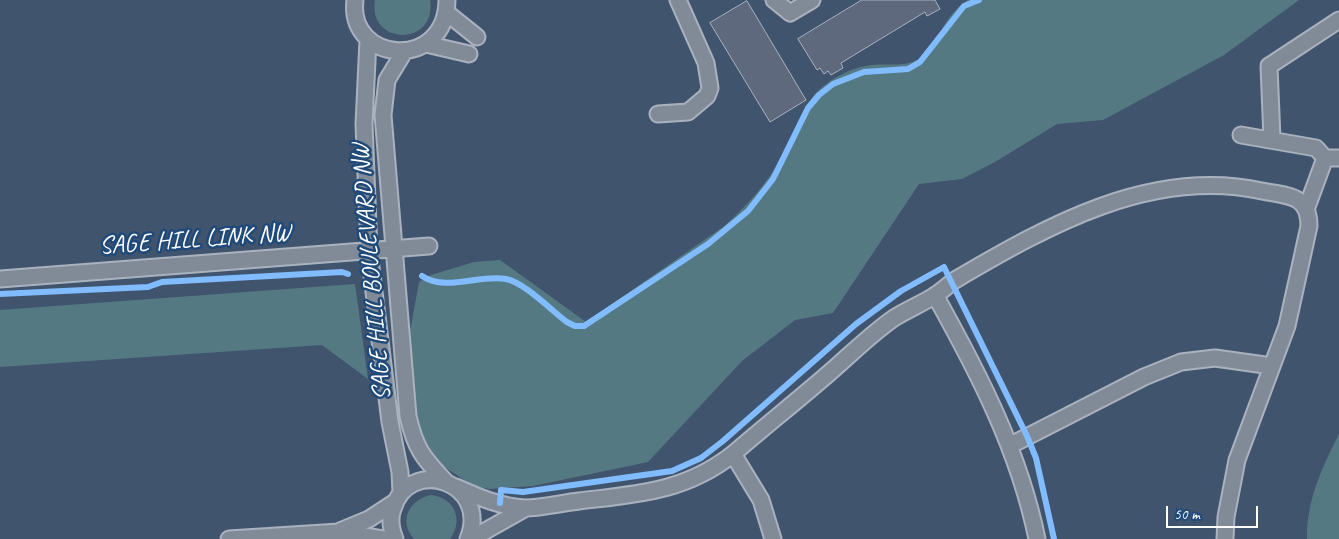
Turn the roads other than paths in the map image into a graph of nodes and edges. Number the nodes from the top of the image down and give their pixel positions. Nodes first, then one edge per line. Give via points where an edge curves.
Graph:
1 (346, 0) edge
2 (355, 0) edge
3 (678, 0) edge
4 (774, 0) edge
5 (812, 0) edge
6 (447, 6) edge
7 (357, 19) junction
8 (1339, 20) edge
9 (477, 37) dead end
10 (368, 40) junction
11 (426, 44) junction
12 (404, 52) junction
13 (469, 54) dead end
14 (658, 114) dead end
15 (1241, 135) dead end
16 (1272, 139) junction
17 (1332, 158) edge
18 (1307, 207) junction
19 (429, 246) dead end
20 (394, 249) junction
21 (369, 251) junction
22 (0, 279) edge
23 (935, 295) junction
24 (1272, 366) junction
25 (1011, 445) junction
26 (733, 454) junction
27 (450, 484) junction
28 (398, 498) junction
29 (526, 508) junction
30 (339, 532) junction
31 (228, 539) edge
32 (383, 539) edge
33 (395, 539) edge
34 (470, 539) edge
35 (773, 539) edge
36 (1038, 539) edge
37 (1225, 539) edge

1 - 7 street
2 - 7 street
3 - 14 street via 706,63 710,88 707,96 688,112
4 - 5 street via 790,13
6 - 9 street
6 - 11 street via 440,31
7 - 10 street
8 - 16 street via 1269,66
10 - 12 street via 384,49
10 - 21 street, SAGE HILL BOULEVARD NW via 364,124
11 - 12 street
11 - 13 street
12 - 20 street, SAGE HILL BOULEVARD NW via 387,80 384,95
15 - 16 street
16 - 17 street via 1316,148
17 - 18 street
18 - 23 street via 1291,197 1225,186 1172,188 1130,196 1067,220
18 - 24 street via 1309,226 1295,293
19 - 20 street, SAGE HILL LINK NW
20 - 21 street, SAGE HILL LINK NW
20 - 27 street, SAGE HILL BOULEVARD NW via 408,416 414,442 427,462
21 - 22 street, SAGE HILL LINK NW
21 - 28 street, SAGE HILL BOULEVARD NW via 390,422 400,472
23 - 25 street via 993,402
23 - 26 street via 882,328
24 - 25 street via 1216,358 1181,362 1144,377
24 - 37 street via 1237,460 1227,508
25 - 36 street
26 - 29 street via 700,477 668,489
26 - 35 street via 762,500
27 - 28 street via 421,480
27 - 29 street via 486,500
27 - 34 street, SAGE HILL BOULEVARD NW via 465,495 471,506
28 - 30 street via 364,522
28 - 33 street, SAGE HILL BOULEVARD NW via 391,526
29 - 34 street
30 - 31 street
30 - 32 street

